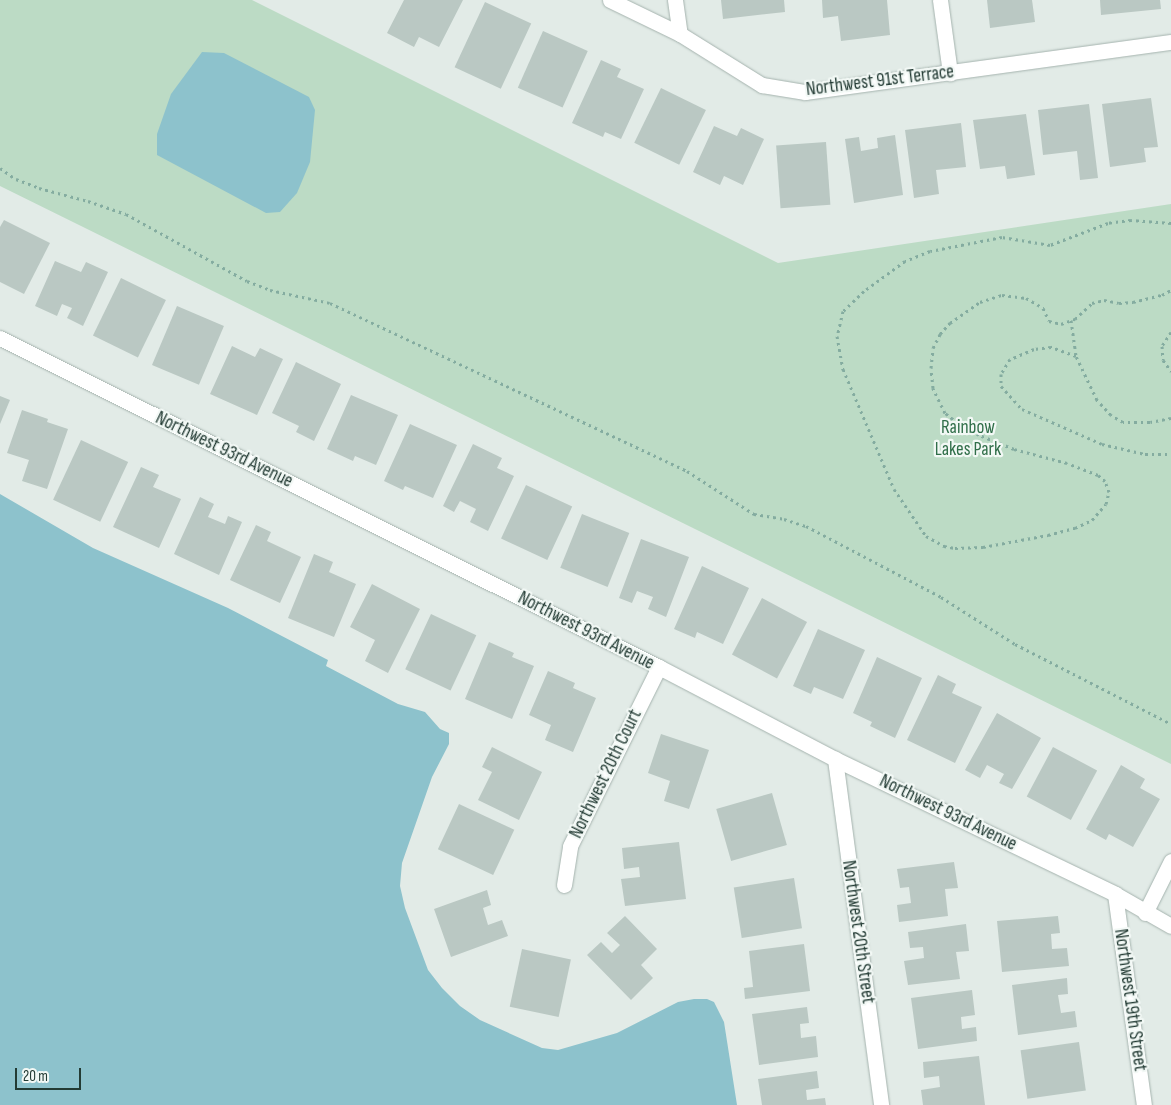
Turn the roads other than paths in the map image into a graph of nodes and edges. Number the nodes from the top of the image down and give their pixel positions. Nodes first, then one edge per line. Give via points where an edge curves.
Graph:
1 (610, 0) edge
2 (675, 0) edge
3 (940, 0) edge
4 (680, 34) junction
5 (1171, 42) edge
6 (950, 73) junction
7 (0, 338) edge
8 (659, 667) junction
9 (836, 759) junction
10 (1171, 862) edge
11 (564, 885) dead end
12 (1115, 894) junction
13 (1145, 913) junction
14 (1171, 926) edge
15 (881, 1105) edge
16 (1144, 1105) edge

1 - 4 street, Northwest 91st Terrace
2 - 4 street
3 - 6 street
4 - 6 street, Northwest 91st Terrace via 762,85 805,92
5 - 6 street, Northwest 91st Terrace
7 - 8 street, Northwest 93rd Avenue
8 - 9 street, Northwest 93rd Avenue
8 - 11 street, Northwest 20th Court via 570,846
9 - 12 street, Northwest 93rd Avenue
9 - 15 street, Northwest 20th Street
10 - 13 street, Northwest 19th Street
12 - 13 street, Northwest 93rd Avenue
12 - 16 street, Northwest 19th Street
13 - 14 street, Northwest 93rd Avenue

